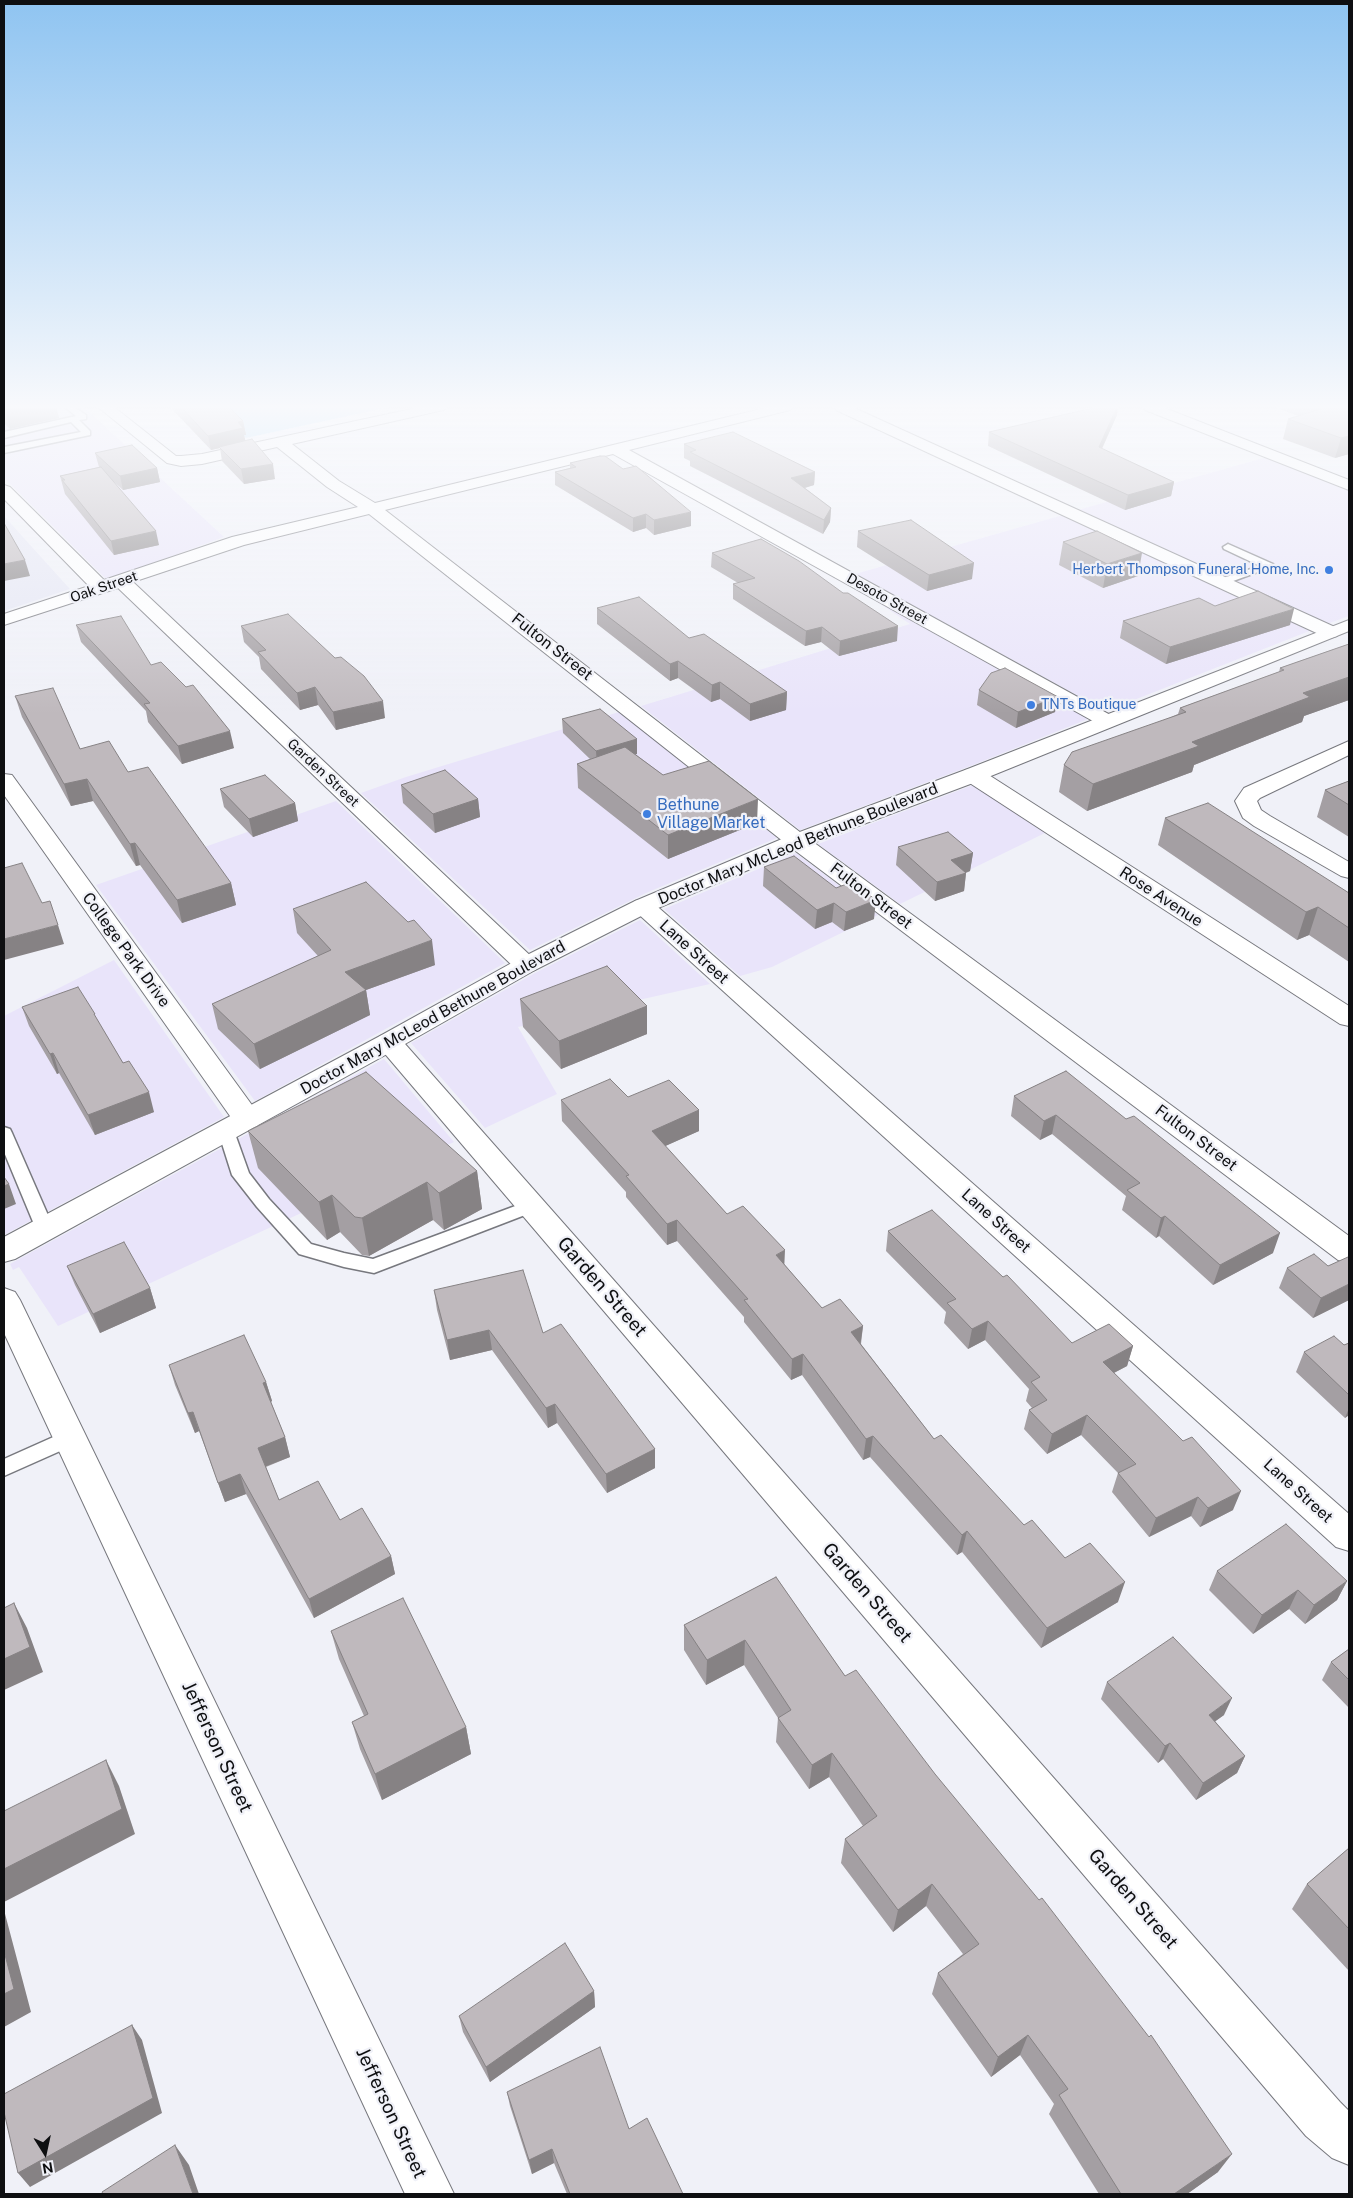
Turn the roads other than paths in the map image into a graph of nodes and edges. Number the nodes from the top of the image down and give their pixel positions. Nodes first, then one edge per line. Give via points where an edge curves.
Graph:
1 (26, 510) edge
2 (366, 510) edge
3 (374, 510) edge
4 (725, 510) edge
5 (1064, 510) edge
6 (1228, 547) dead end
7 (1221, 582) junction
8 (111, 585) junction
9 (4, 620) edge
10 (1340, 628) edge
11 (1107, 721) junction
12 (1349, 746) edge
13 (973, 775) junction
14 (4, 780) edge
15 (797, 841) junction
16 (1349, 871) edge
17 (643, 906) junction
18 (526, 965) junction
19 (1349, 1018) edge
20 (389, 1042) junction
21 (247, 1120) junction
22 (226, 1131) junction
23 (4, 1133) edge
24 (532, 1206) junction
25 (45, 1229) junction
26 (4, 1252) edge
27 (1349, 1252) edge
28 (4, 1300) edge
29 (69, 1438) junction
30 (4, 1468) edge
31 (1349, 1536) edge
32 (1349, 2141) edge
33 (430, 2194) edge

1 - 8 street, Garden Street
2 - 8 street, Oak Street via 238,541
3 - 15 street, Fulton Street
4 - 11 street, Desoto Street
5 - 7 street
6 - 7 lane via 1269,566
7 - 10 street
8 - 9 street, Oak Street
8 - 18 street, Garden Street
10 - 11 street, Doctor Mary McLeod Bethune Boulevard
11 - 13 street, Doctor Mary McLeod Bethune Boulevard
12 - 16 street via 1252,793 1246,801 1251,813 1262,821
13 - 15 street, Doctor Mary McLeod Bethune Boulevard
13 - 19 street, Rose Avenue
14 - 21 street, College Park Drive
15 - 17 street, Doctor Mary McLeod Bethune Boulevard
15 - 27 street, Fulton Street
17 - 18 street, Doctor Mary McLeod Bethune Boulevard
17 - 31 street, Lane Street
18 - 20 street, Doctor Mary McLeod Bethune Boulevard
20 - 21 street, Doctor Mary McLeod Bethune Boulevard
20 - 24 street, Garden Street
21 - 22 street, Doctor Mary McLeod Bethune Boulevard
22 - 24 lane via 241,1175 262,1203 305,1248 344,1260 374,1266
22 - 25 street, Doctor Mary McLeod Bethune Boulevard
23 - 25 lane
24 - 32 street, Garden Street via 1323,2119
25 - 26 street, Doctor Mary McLeod Bethune Boulevard
28 - 29 street, Jefferson Street
29 - 30 lane
29 - 33 street, Jefferson Street

